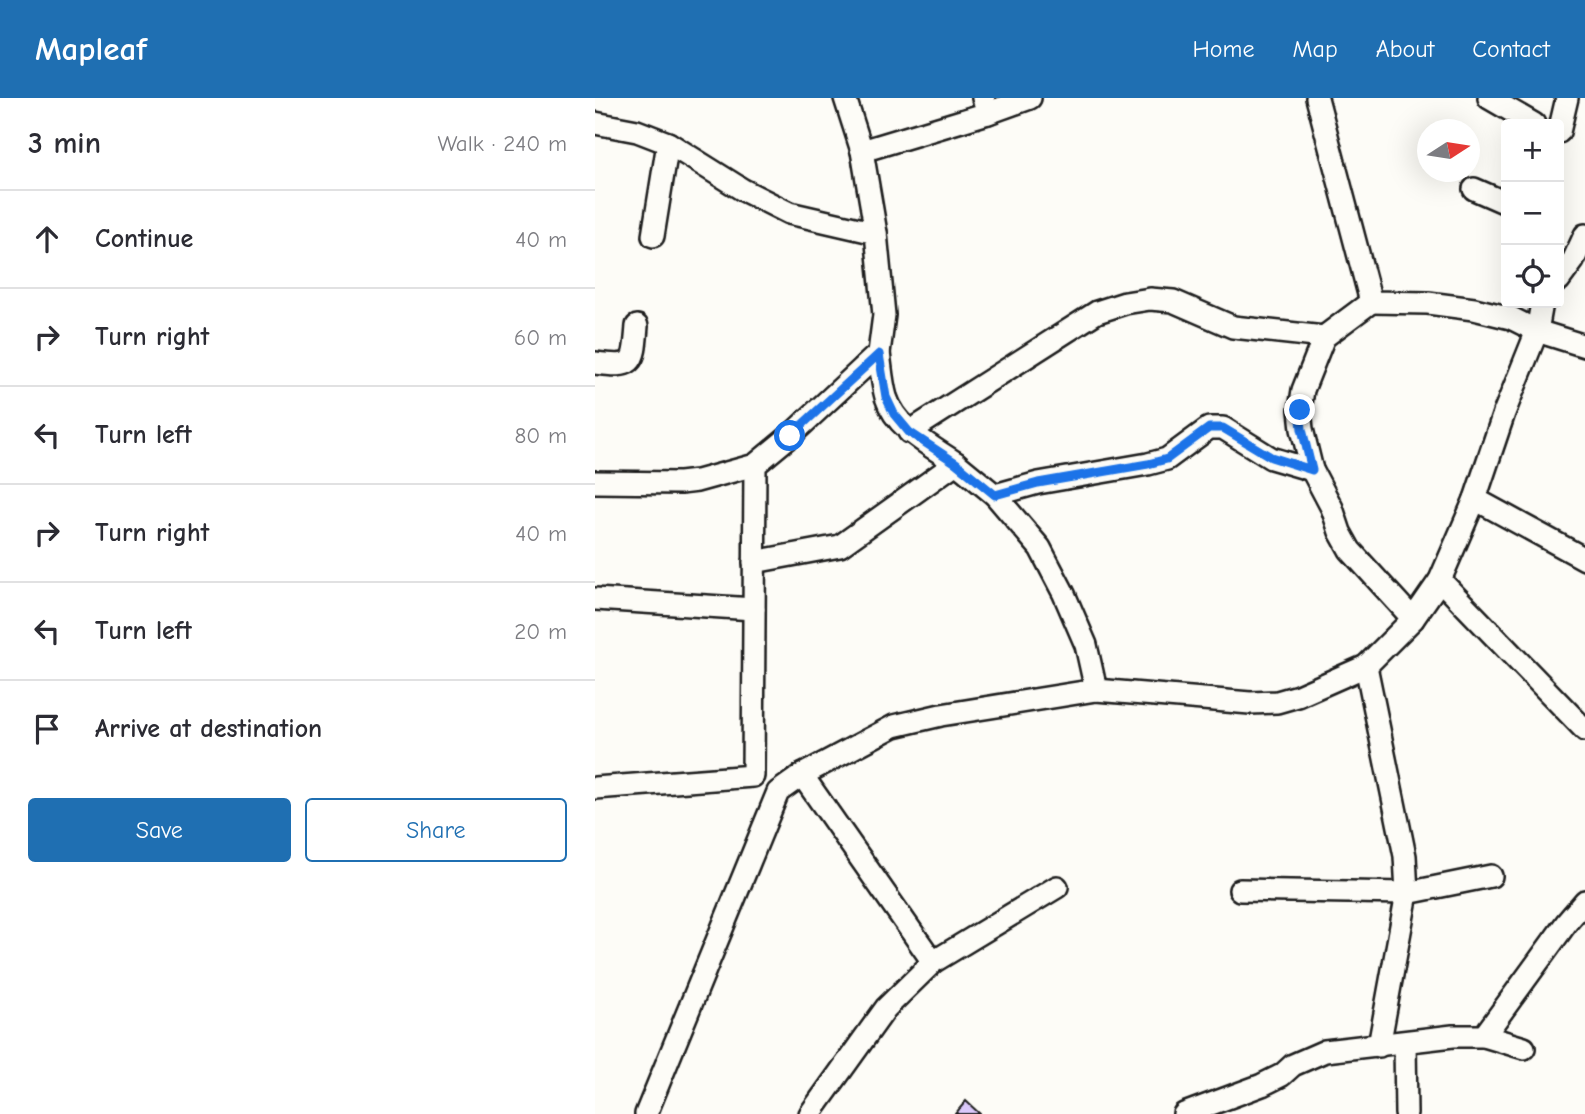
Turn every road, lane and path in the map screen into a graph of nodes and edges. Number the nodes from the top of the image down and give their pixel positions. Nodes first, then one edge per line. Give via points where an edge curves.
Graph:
1 (845, 98) edge
2 (1030, 98) edge
3 (1317, 98) edge
4 (1489, 98) edge
5 (1567, 98) edge
6 (985, 106) edge
7 (1525, 119) edge
8 (1562, 119) edge
9 (595, 123) edge
10 (668, 143) junction
11 (862, 151) junction
12 (1474, 189) dead end
13 (1501, 201) edge
14 (876, 233) junction
15 (1585, 235) edge
16 (653, 236) dead end
17 (1564, 273) edge
18 (1371, 302) junction
19 (1541, 308) edge
20 (637, 326) dead end
21 (1537, 331) junction
22 (1324, 337) junction
23 (1585, 346) edge
24 (879, 354) junction
25 (595, 363) edge
26 (909, 432) junction
27 (956, 463) junction
28 (755, 465) junction
29 (1312, 470) junction
30 (595, 482) edge
31 (995, 495) junction
32 (1475, 499) junction
33 (1583, 552) edge
34 (754, 562) junction
35 (1440, 580) junction
36 (595, 599) edge
37 (754, 609) junction
38 (1413, 619) junction
39 (1366, 666) junction
40 (1096, 690) junction
41 (1585, 730) edge
42 (802, 775) junction
43 (753, 776) junction
44 (595, 788) edge
45 (778, 792) junction
46 (1491, 876) dead end
47 (1057, 887) dead end
48 (1240, 890) dead end
49 (1407, 892) junction
50 (1585, 901) edge
51 (933, 962) junction
52 (1484, 1036) junction
53 (1405, 1043) junction
54 (1379, 1046) junction
55 (1524, 1048) dead end
56 (646, 1114) edge
57 (810, 1114) edge
58 (1184, 1114) edge
59 (1406, 1114) edge

1 - 11 street
2 - 6 street
3 - 18 street
4 - 7 street
5 - 8 street
6 - 11 street
9 - 10 street
10 - 14 street via 789,213
10 - 16 street
11 - 14 street
12 - 13 street
14 - 24 street via 884,315
15 - 17 street
18 - 21 street via 1474,309 1511,318
18 - 22 street
19 - 21 street
20 - 25 street via 634,356 628,364
21 - 23 street
21 - 32 street
22 - 26 street via 1233,327 1173,301 1125,303 1097,312
22 - 29 street via 1300,410
24 - 26 street via 886,397
24 - 28 street
26 - 27 street
27 - 31 street
27 - 34 street via 840,546
28 - 30 street via 680,483
28 - 34 street
29 - 31 street via 1271,457 1216,427 1167,459
29 - 38 street via 1350,550
31 - 40 street via 1039,548 1064,594 1086,645
32 - 33 street
32 - 35 street
34 - 37 street
35 - 38 street
35 - 41 street
36 - 37 street
37 - 43 street
38 - 39 street
39 - 40 street via 1277,702
39 - 49 street via 1405,856
40 - 42 street via 894,726
42 - 45 street
42 - 51 street
43 - 44 street
43 - 45 street
45 - 56 street
46 - 49 street
47 - 51 street
48 - 49 street
49 - 54 street
50 - 52 street
51 - 57 street via 886,1008
52 - 53 street
52 - 55 street
53 - 54 street
53 - 59 street
54 - 58 street via 1325,1051 1262,1085

